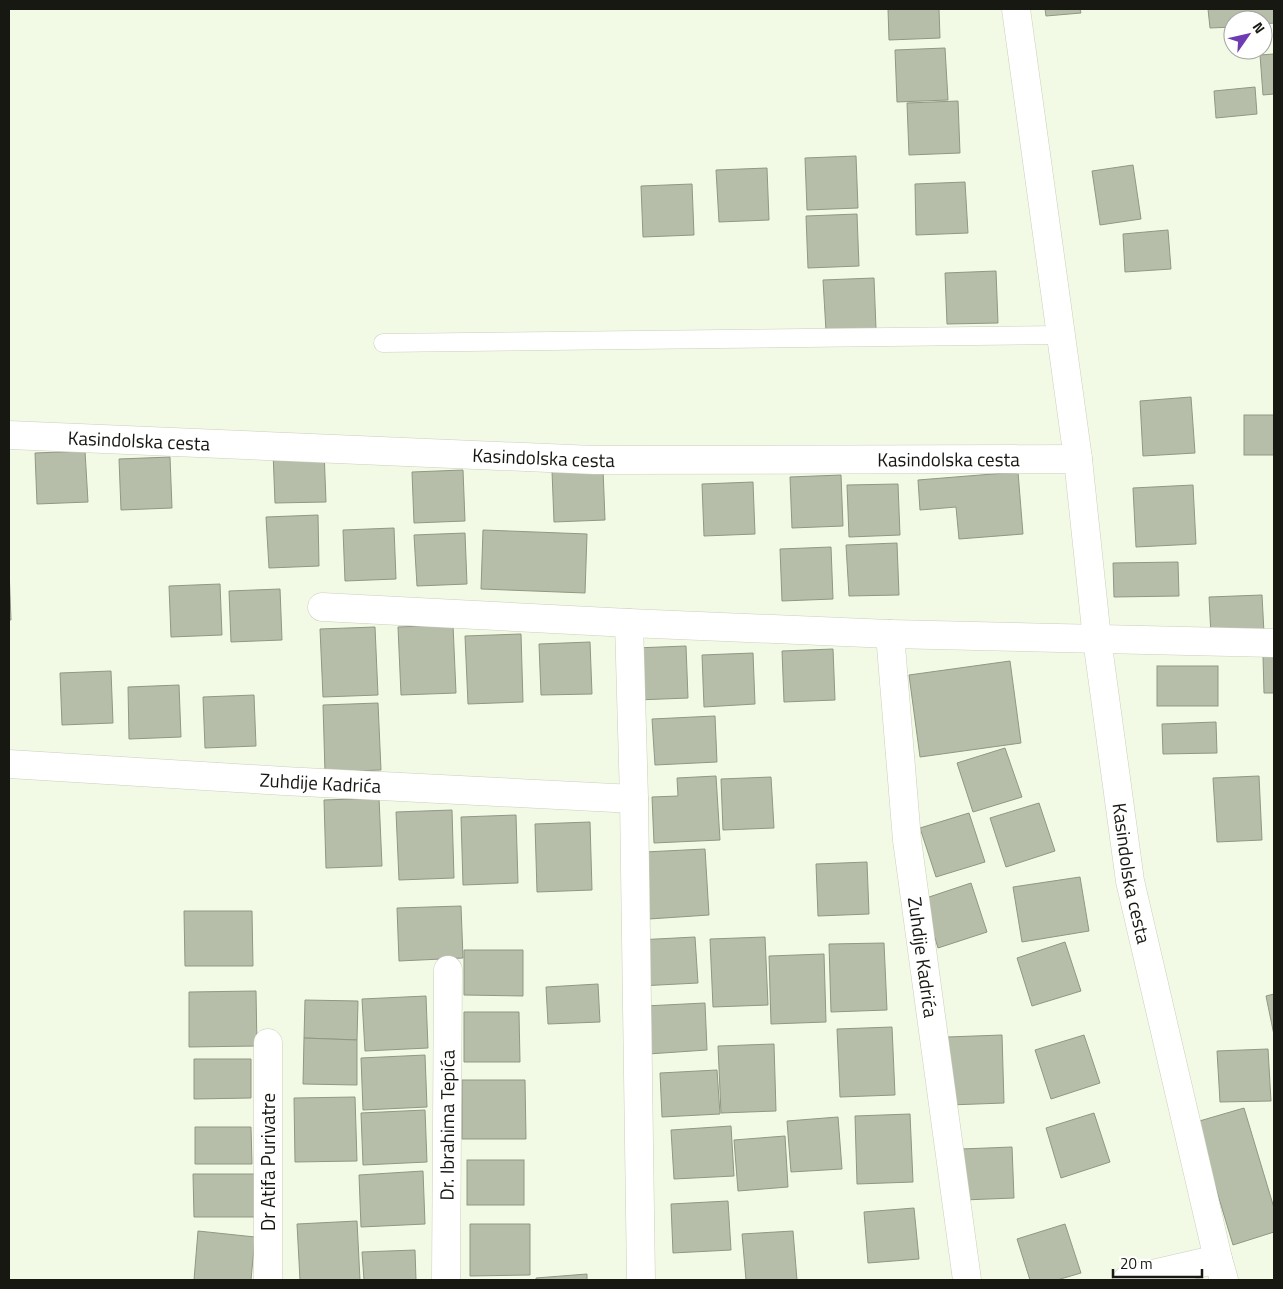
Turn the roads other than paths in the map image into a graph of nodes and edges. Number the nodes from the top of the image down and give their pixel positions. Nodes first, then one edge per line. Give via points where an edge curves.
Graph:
1 (1016, 9) edge
2 (1061, 335) junction
3 (383, 343) dead end
4 (9, 435) edge
5 (1078, 459) junction
6 (322, 607) dead end
7 (629, 623) junction
8 (890, 634) junction
9 (1097, 639) junction
10 (1274, 643) edge
11 (9, 764) edge
12 (634, 799) junction
13 (448, 970) dead end
14 (268, 1043) dead end
15 (1221, 1270) edge
16 (268, 1280) edge
17 (446, 1280) edge
18 (641, 1280) edge
19 (967, 1280) edge
20 (1127, 1280) edge

1 - 2 street, Kasindolska cesta
2 - 3 lane
2 - 5 street, Kasindolska cesta
4 - 5 street, Kasindolska cesta via 594,460
5 - 9 street, Kasindolska cesta
6 - 7 street
7 - 8 street
7 - 12 street
8 - 9 street
8 - 19 street, Zuhdije Kadrića via 907,840
9 - 10 street
9 - 15 street, Kasindolska cesta via 1130,881
11 - 12 street, Zuhdije Kadrića
12 - 18 street
13 - 17 street, Dr. Ibrahima Tepića
14 - 16 street, Dr Atifa Purivatre
15 - 20 street

